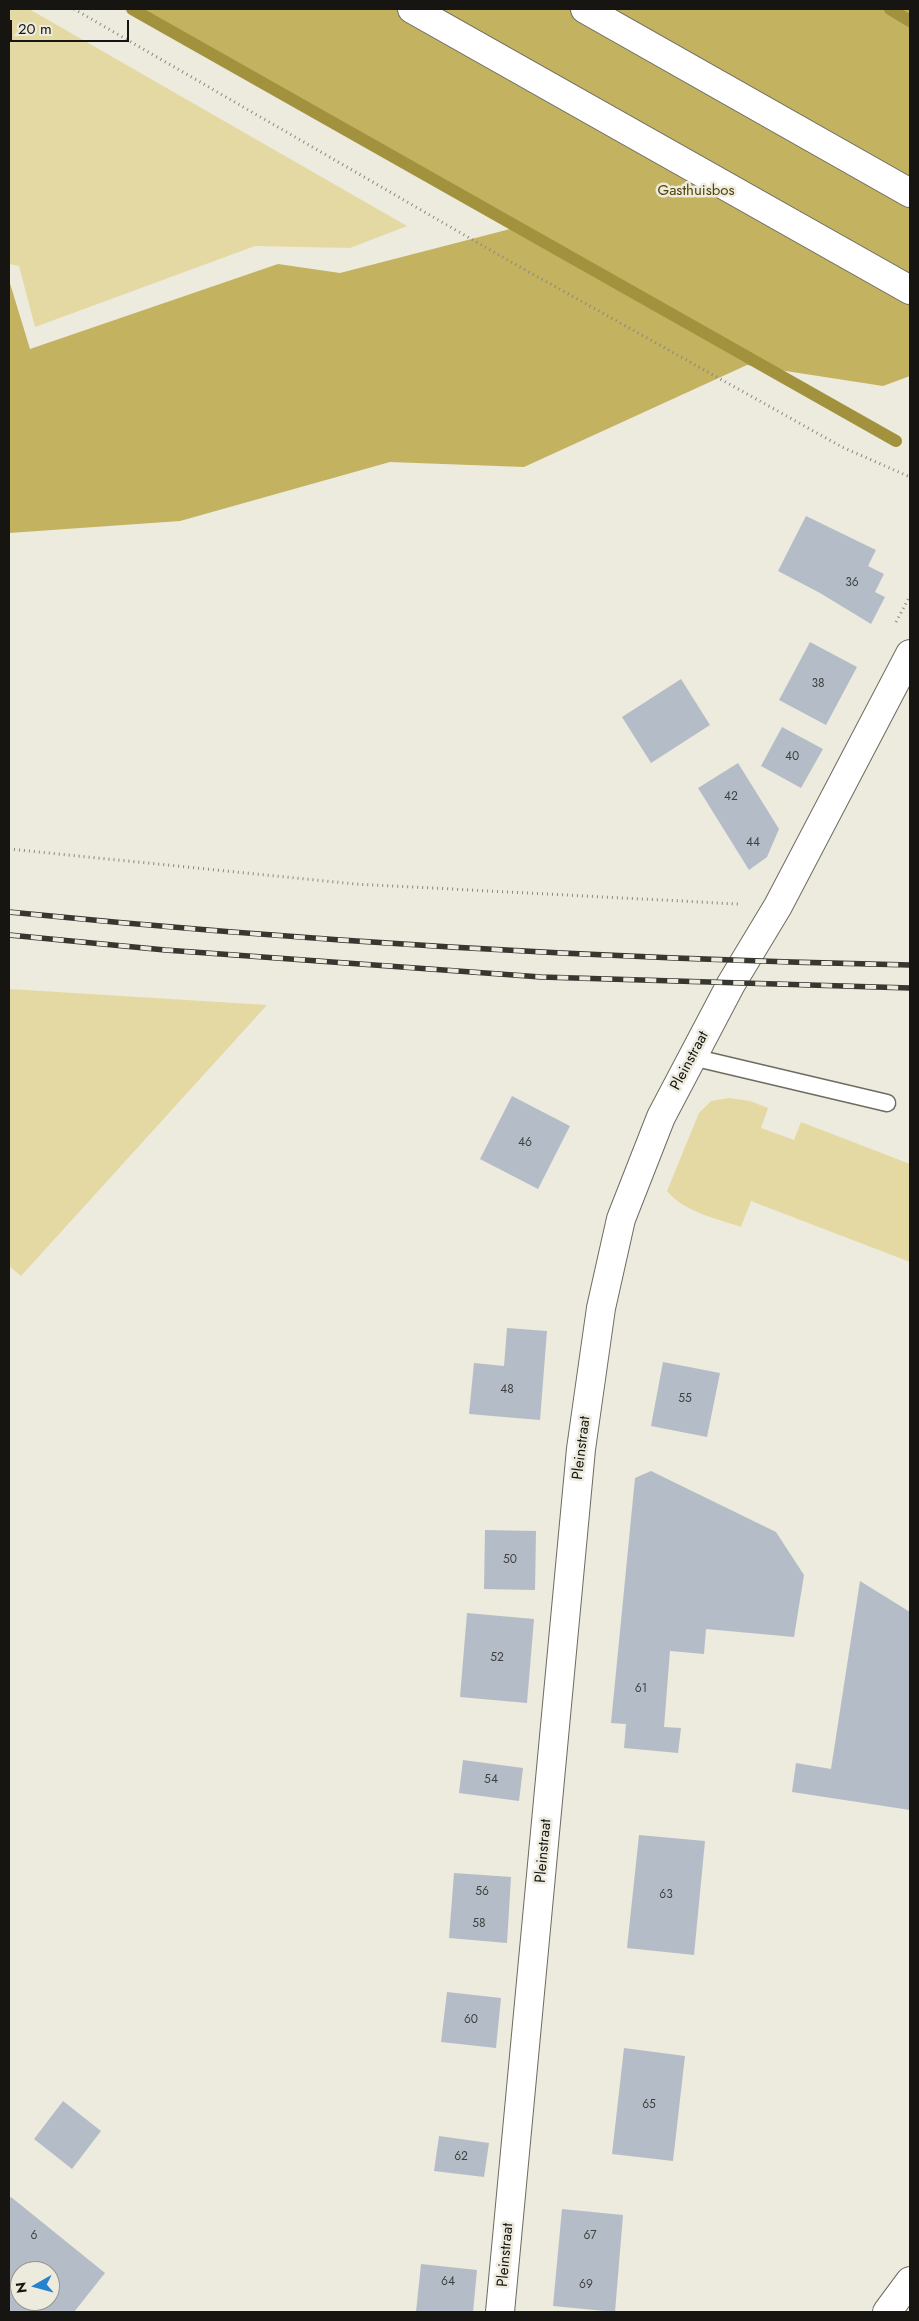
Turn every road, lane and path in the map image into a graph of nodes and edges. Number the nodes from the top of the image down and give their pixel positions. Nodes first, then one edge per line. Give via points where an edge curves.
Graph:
1 (74, 9) edge
2 (412, 9) edge
3 (585, 9) edge
4 (910, 193) edge
5 (910, 290) edge
6 (910, 478) edge
7 (910, 654) edge
8 (9, 849) edge
9 (778, 906) junction
10 (692, 1057) junction
11 (887, 1103) dead end
12 (910, 2281) edge
13 (500, 2312) edge
14 (886, 2312) edge

1 - 6 path via 504,258 842,447
2 - 5 main road
3 - 4 main road
7 - 9 main road, Pleinstraat
8 - 9 path via 355,884
9 - 10 main road, Pleinstraat
10 - 11 lane
10 - 13 main road, Pleinstraat via 661,1117 621,1219 601,1308 582,1449
12 - 14 main road

